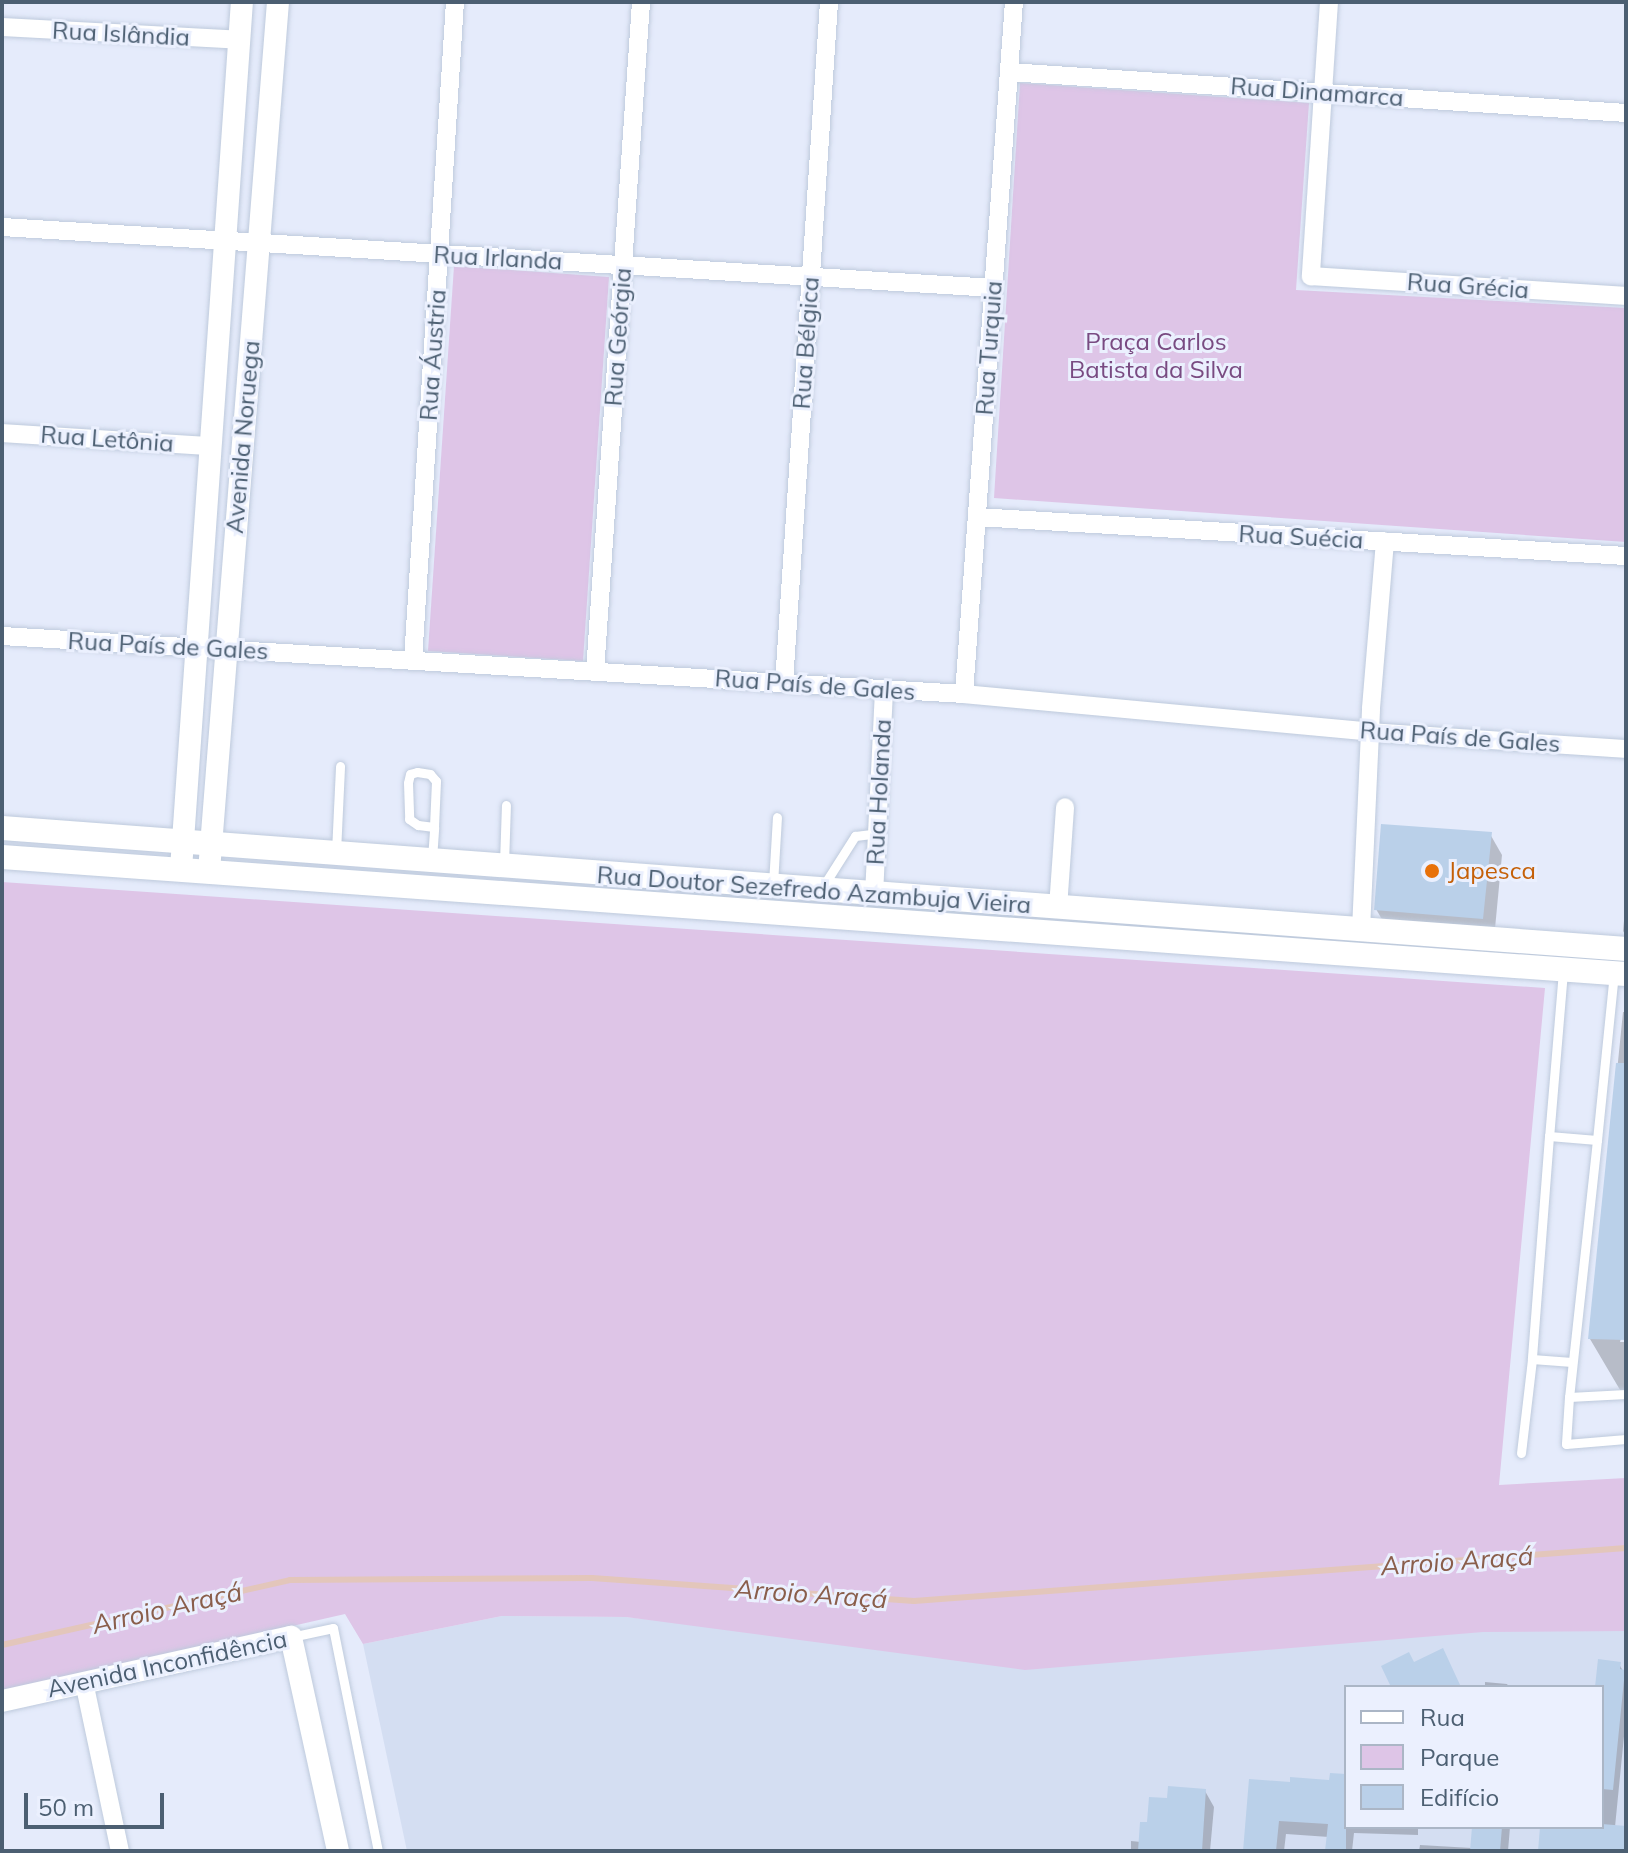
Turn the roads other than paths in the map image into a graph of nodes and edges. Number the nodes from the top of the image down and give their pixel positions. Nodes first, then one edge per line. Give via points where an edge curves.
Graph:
1 (242, 2) edge
2 (278, 2) edge
3 (455, 2) edge
4 (641, 2) edge
5 (829, 2) edge
6 (1014, 2) edge
7 (1329, 2) edge
8 (2, 27) edge
9 (240, 40) junction
10 (1009, 72) junction
11 (1323, 92) junction
12 (1626, 113) edge
13 (2, 227) edge
14 (225, 241) junction
15 (259, 243) junction
16 (439, 254) junction
17 (623, 265) junction
18 (810, 277) junction
19 (993, 288) junction
20 (1626, 296) edge
21 (2, 433) edge
22 (211, 446) junction
23 (977, 517) junction
24 (1385, 542) junction
25 (1626, 556) edge
26 (2, 636) edge
27 (197, 647) junction
28 (227, 649) junction
29 (413, 660) junction
30 (595, 672) junction
31 (784, 683) junction
32 (884, 690) junction
33 (964, 694) junction
34 (1370, 732) junction
35 (1626, 749) edge
36 (340, 766) dead end
37 (506, 805) dead end
38 (1065, 807) dead end
39 (777, 817) dead end
40 (434, 827) junction
41 (2, 828) edge
42 (878, 833) junction
43 (183, 844) junction
44 (211, 846) junction
45 (336, 856) junction
46 (2, 857) edge
47 (432, 862) junction
48 (503, 868) junction
49 (181, 869) junction
50 (209, 871) junction
51 (773, 887) junction
52 (821, 891) junction
53 (874, 895) junction
54 (1058, 908) junction
55 (1361, 930) junction
56 (1626, 949) edge
57 (1563, 970) junction
58 (1620, 974) edge
59 (1549, 1136) junction
60 (1597, 1140) junction
61 (1532, 1359) junction
62 (1572, 1362) junction
63 (1626, 1394) edge
64 (1569, 1397) junction
65 (1626, 1439) edge
66 (1521, 1453) dead end
67 (291, 1637) junction
68 (84, 1682) junction
69 (2, 1701) edge
70 (120, 1851) edge
71 (338, 1851) edge
72 (378, 1851) edge

1 - 9 street, Avenida Noruega
2 - 15 street, Avenida Noruega
3 - 16 street, Rua Áustria
4 - 17 street, Rua Geórgia
5 - 18 street, Rua Bélgica
6 - 10 street, Rua Turquia
7 - 11 street
8 - 9 street, Rua Islândia
9 - 14 street, Avenida Noruega
10 - 11 street, Rua Dinamarca
10 - 19 street, Rua Turquia
11 - 12 street, Rua Dinamarca
11 - 20 street, Rua Grécia via 1311,276
13 - 14 street, Rua Irlanda
14 - 15 street, Rua Irlanda
14 - 22 street, Avenida Noruega
15 - 16 street, Rua Irlanda
15 - 28 street, Avenida Noruega
16 - 17 street, Rua Irlanda
16 - 29 street, Rua Áustria
17 - 18 street, Rua Irlanda
17 - 30 street, Rua Geórgia
18 - 19 street, Rua Irlanda
18 - 31 street, Rua Bélgica
19 - 23 street, Rua Turquia
21 - 22 street, Rua Letônia
22 - 27 street, Avenida Noruega
23 - 24 street, Rua Suécia
23 - 33 street, Rua Turquia
24 - 25 street, Rua Suécia
24 - 34 street
26 - 27 street, Rua País de Gales
27 - 28 street, Rua País de Gales
27 - 43 street, Avenida Noruega
28 - 29 street, Rua País de Gales
28 - 44 street, Avenida Noruega
29 - 30 street, Rua País de Gales
30 - 31 street, Rua País de Gales
31 - 32 street, Rua País de Gales
32 - 33 street, Rua País de Gales
32 - 42 street, Rua Holanda
33 - 34 street, Rua País de Gales
34 - 35 street, Rua País de Gales
34 - 55 street
36 - 45 lane
37 - 48 lane
38 - 54 street
39 - 51 lane
40 - 40 lane via 436,781 430,774 410,774 409,819
40 - 47 lane
41 - 43 main road, Rua Doutor Sezefredo Azambuja Vieira
42 - 52 lane via 855,836
42 - 53 street, Rua Holanda
43 - 44 main road, Rua Doutor Sezefredo Azambuja Vieira
43 - 49 street, Avenida Noruega
44 - 45 main road, Rua Doutor Sezefredo Azambuja Vieira
44 - 50 street, Avenida Noruega
45 - 47 main road, Rua Doutor Sezefredo Azambuja Vieira
46 - 49 main road, Rua Doutor Sezefredo Azambuja Vieira
47 - 48 main road, Rua Doutor Sezefredo Azambuja Vieira
48 - 51 main road, Rua Doutor Sezefredo Azambuja Vieira
49 - 50 main road, Rua Doutor Sezefredo Azambuja Vieira
50 - 57 main road, Rua Doutor Sezefredo Azambuja Vieira
51 - 52 main road, Rua Doutor Sezefredo Azambuja Vieira
52 - 53 main road, Rua Doutor Sezefredo Azambuja Vieira
53 - 54 main road, Rua Doutor Sezefredo Azambuja Vieira
54 - 55 main road, Rua Doutor Sezefredo Azambuja Vieira
55 - 56 main road, Rua Doutor Sezefredo Azambuja Vieira
57 - 58 main road, Rua Doutor Sezefredo Azambuja Vieira
57 - 59 lane
58 - 60 lane
59 - 60 lane
59 - 61 lane
60 - 62 lane
61 - 62 lane
61 - 66 lane
62 - 64 lane
63 - 64 lane
64 - 65 lane via 1566,1444
67 - 68 street, Avenida Inconfidência
67 - 71 street
67 - 72 lane, Avenida Inconfidência via 333,1628
68 - 69 street, Avenida Inconfidência
68 - 70 street

